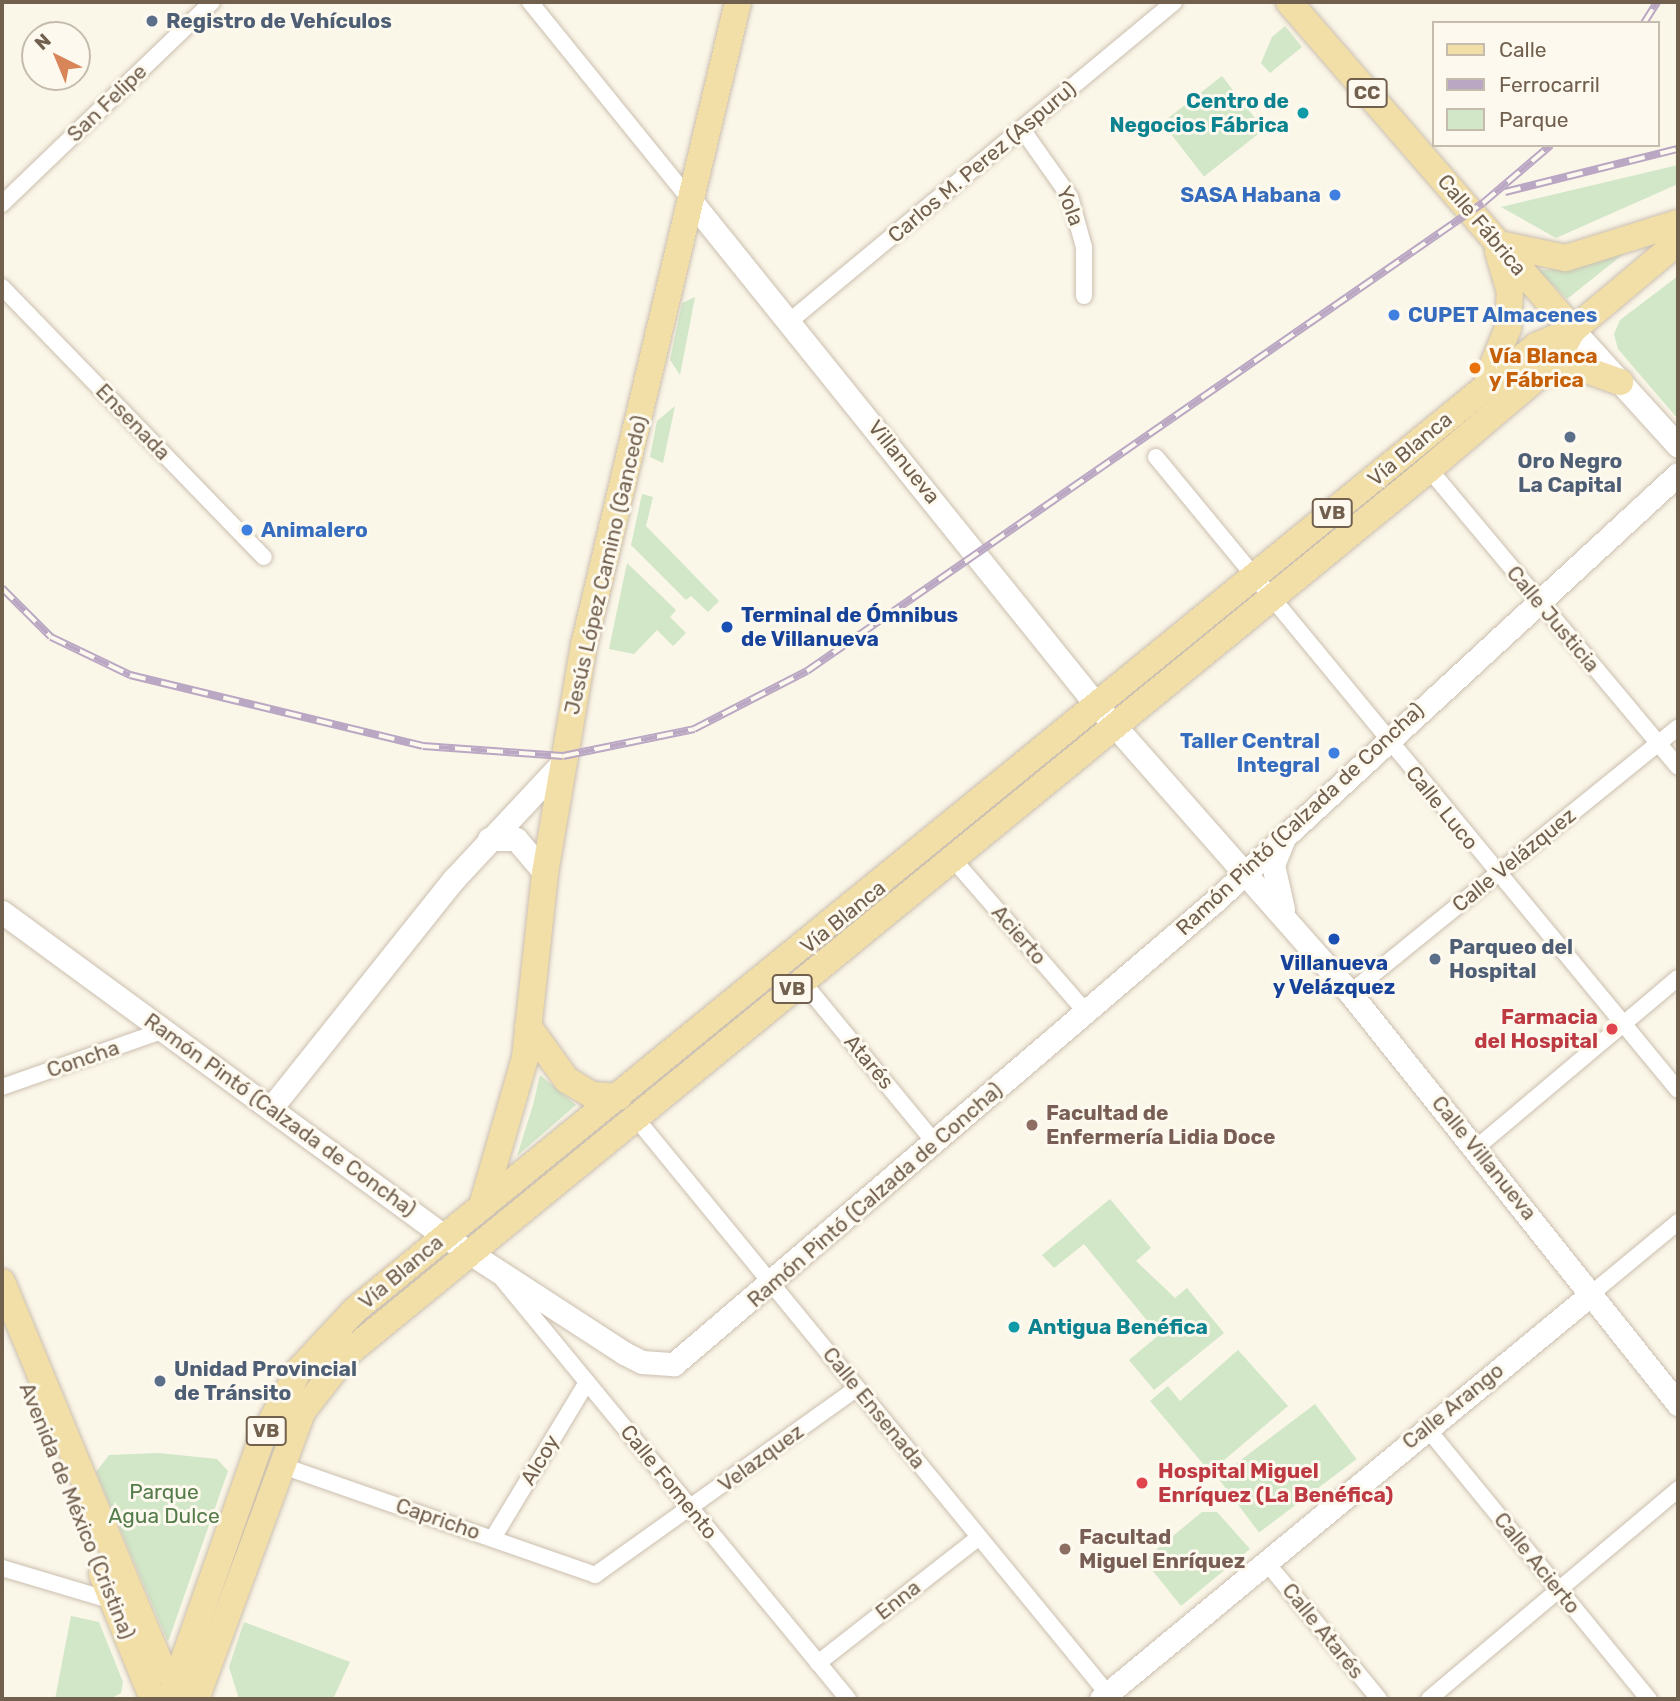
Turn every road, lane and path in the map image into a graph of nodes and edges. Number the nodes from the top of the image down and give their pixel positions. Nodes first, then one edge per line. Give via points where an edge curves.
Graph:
1 (212, 2) edge
2 (530, 2) edge
3 (738, 2) edge
4 (1174, 2) edge
5 (1289, 2) edge
6 (1022, 129) junction
7 (691, 201) junction
8 (2, 204) edge
9 (1678, 223) edge
10 (1678, 242) edge
11 (1495, 243) junction
12 (2, 287) edge
13 (1084, 296) dead end
14 (790, 321) junction
15 (1573, 330) junction
16 (1541, 374) junction
17 (1620, 382) junction
18 (1475, 395) junction
19 (1678, 446) edge
20 (1156, 457) dead end
21 (1429, 469) junction
22 (1678, 474) edge
23 (264, 557) dead end
24 (1262, 588) junction
25 (1536, 602) junction
26 (1107, 717) junction
27 (1678, 727) edge
28 (1386, 740) junction
29 (1659, 743) junction
30 (562, 763) junction
31 (1678, 767) edge
32 (1294, 824) junction
33 (489, 838) junction
34 (952, 858) junction
35 (1246, 872) junction
36 (545, 873) junction
37 (1496, 875) junction
38 (2, 912) edge
39 (1285, 916) junction
40 (1678, 978) edge
41 (802, 981) junction
42 (1350, 993) junction
43 (1086, 1012) junction
44 (1623, 1025) junction
45 (528, 1026) junction
46 (165, 1030) junction
47 (2, 1087) edge
48 (1678, 1090) edge
49 (627, 1107) junction
50 (271, 1108) junction
51 (505, 1133) junction
52 (936, 1143) junction
53 (1476, 1148) junction
54 (482, 1205) junction
55 (1678, 1222) edge
56 (444, 1236) junction
57 (479, 1258) junction
58 (2, 1282) edge
59 (772, 1283) junction
60 (1591, 1294) junction
61 (2, 1322) edge
62 (587, 1382) junction
63 (857, 1388) junction
64 (1678, 1404) edge
65 (1426, 1427) junction
66 (280, 1465) junction
67 (1678, 1489) edge
68 (691, 1509) junction
69 (979, 1536) junction
70 (493, 1538) junction
71 (1267, 1563) junction
72 (2, 1568) edge
73 (595, 1575) joint
74 (1560, 1590) junction
75 (113, 1601) junction
76 (818, 1663) junction
77 (172, 1690) edge
78 (146, 1693) edge
79 (1107, 1698) edge
80 (195, 1699) edge
81 (848, 1699) edge
82 (1379, 1699) edge
83 (1429, 1699) edge
84 (1649, 1699) edge

1 - 8 street, San Felipe
2 - 7 street, Villanueva
3 - 7 main road, Jesús López Camino (Gancedo)
4 - 6 street, Carlos M. Perez (Aspuru)
5 - 11 main road, Calle Fábrica / CC
6 - 13 street, Yola via 1070,197 1084,247
6 - 14 street, Carlos M. Perez (Aspuru)
7 - 14 street, Villanueva
7 - 30 main road, Jesús López Camino (Gancedo) via 592,606
9 - 11 main road via 1566,258 1522,254
10 - 15 main road, Vía Blanca
11 - 15 main road, Calle Fábrica / CC
11 - 18 main road via 1510,292 1508,328 1497,366
12 - 23 street, Ensenada
14 - 26 street, Villanueva
15 - 16 main road, Vía Blanca / VB
15 - 17 street, Calle Fábrica
15 - 18 main road, Vía Blanca / VB via 1536,346
16 - 17 main road via 1575,366
16 - 21 main road, Vía Blanca / VB
17 - 19 street, Calle Fábrica
18 - 24 main road, Vía Blanca / VB
20 - 24 street, Calle Luco
21 - 24 main road, Vía Blanca / VB
21 - 25 street, Calle Justicia
22 - 25 street, Ramón Pintó (Calzada de Concha)
24 - 26 main road, Vía Blanca / VB
24 - 28 street, Calle Luco
25 - 28 street, Ramón Pintó (Calzada de Concha)
25 - 29 street, Calle Justicia
26 - 34 main road, Vía Blanca / VB
26 - 35 street, Villanueva
26 - 49 main road, Vía Blanca / VB
27 - 29 street, Calle Velázquez
28 - 32 street, Ramón Pintó (Calzada de Concha)
28 - 37 street, Calle Luco
29 - 31 street, Calle Justicia
29 - 37 street, Calle Velázquez
30 - 33 street
30 - 36 main road, Jesús López Camino (Gancedo)
32 - 35 street, Ramón Pintó (Calzada de Concha)
32 - 39 street via 1273,866
33 - 36 street via 516,839
33 - 50 street
34 - 41 main road, Vía Blanca / VB
34 - 43 street, Acierto
35 - 39 street, Villanueva
35 - 43 street, Ramón Pintó (Calzada de Concha)
36 - 45 main road, Jesús López Camino (Gancedo)
37 - 42 street, Calle Velázquez
37 - 44 street, Calle Luco
38 - 46 street, Ramón Pintó (Calzada de Concha)
39 - 42 street, Calle Villanueva
40 - 44 street
41 - 49 main road, Vía Blanca / VB
41 - 52 street, Atarés
42 - 53 street, Calle Villanueva
43 - 52 street, Ramón Pintó (Calzada de Concha)
44 - 48 street, Calle Luco
44 - 53 street
45 - 49 main road via 567,1080
45 - 51 main road, Jesús López Camino (Gancedo)
46 - 47 street, Concha
46 - 50 street, Ramón Pintó (Calzada de Concha)
49 - 54 main road, Vía Blanca / VB
49 - 57 main road, Vía Blanca / VB
49 - 59 street, Calle Ensenada
50 - 56 street, Ramón Pintó (Calzada de Concha)
51 - 54 main road
51 - 56 main road
52 - 59 street, Ramón Pintó (Calzada de Concha)
53 - 60 street, Calle Villanueva
54 - 56 main road, Vía Blanca / VB
54 - 57 main road
55 - 60 street, Calle Arango
56 - 57 street, Ramón Pintó (Calzada de Concha)
56 - 77 main road, Vía Blanca / VB via 355,1310 299,1370 261,1440
57 - 59 street, Ramón Pintó (Calzada de Concha) via 592,1335 655,1365 690,1356
57 - 62 street, Calle Fomento
57 - 66 main road, Vía Blanca / VB via 321,1382
58 - 77 main road, Avenida de México (Cristina)
59 - 63 street, Calle Ensenada
60 - 64 street, Calle Villanueva
60 - 65 street, Calle Arango
61 - 75 main road, Avenida de México (Cristina)
62 - 68 street, Calle Fomento
62 - 70 street, Alcoy
63 - 68 street, Velazquez
63 - 69 street, Calle Ensenada
65 - 71 street, Calle Arango
65 - 74 street, Calle Acierto
66 - 70 street, Capricho
66 - 80 main road, Vía Blanca / VB
67 - 74 street
68 - 73 street, Velazquez
68 - 76 street, Calle Fomento
69 - 76 street, Enna
69 - 79 street, Calle Ensenada
70 - 73 street, Capricho
71 - 79 street, Calle Arango
71 - 82 street, Calle Atarés
72 - 75 street
74 - 83 street
74 - 84 street, Calle Acierto
75 - 78 main road, Avenida de México (Cristina)
76 - 81 street, Calle Fomento
77 - 80 main road, Avenida de México (Cristina)

